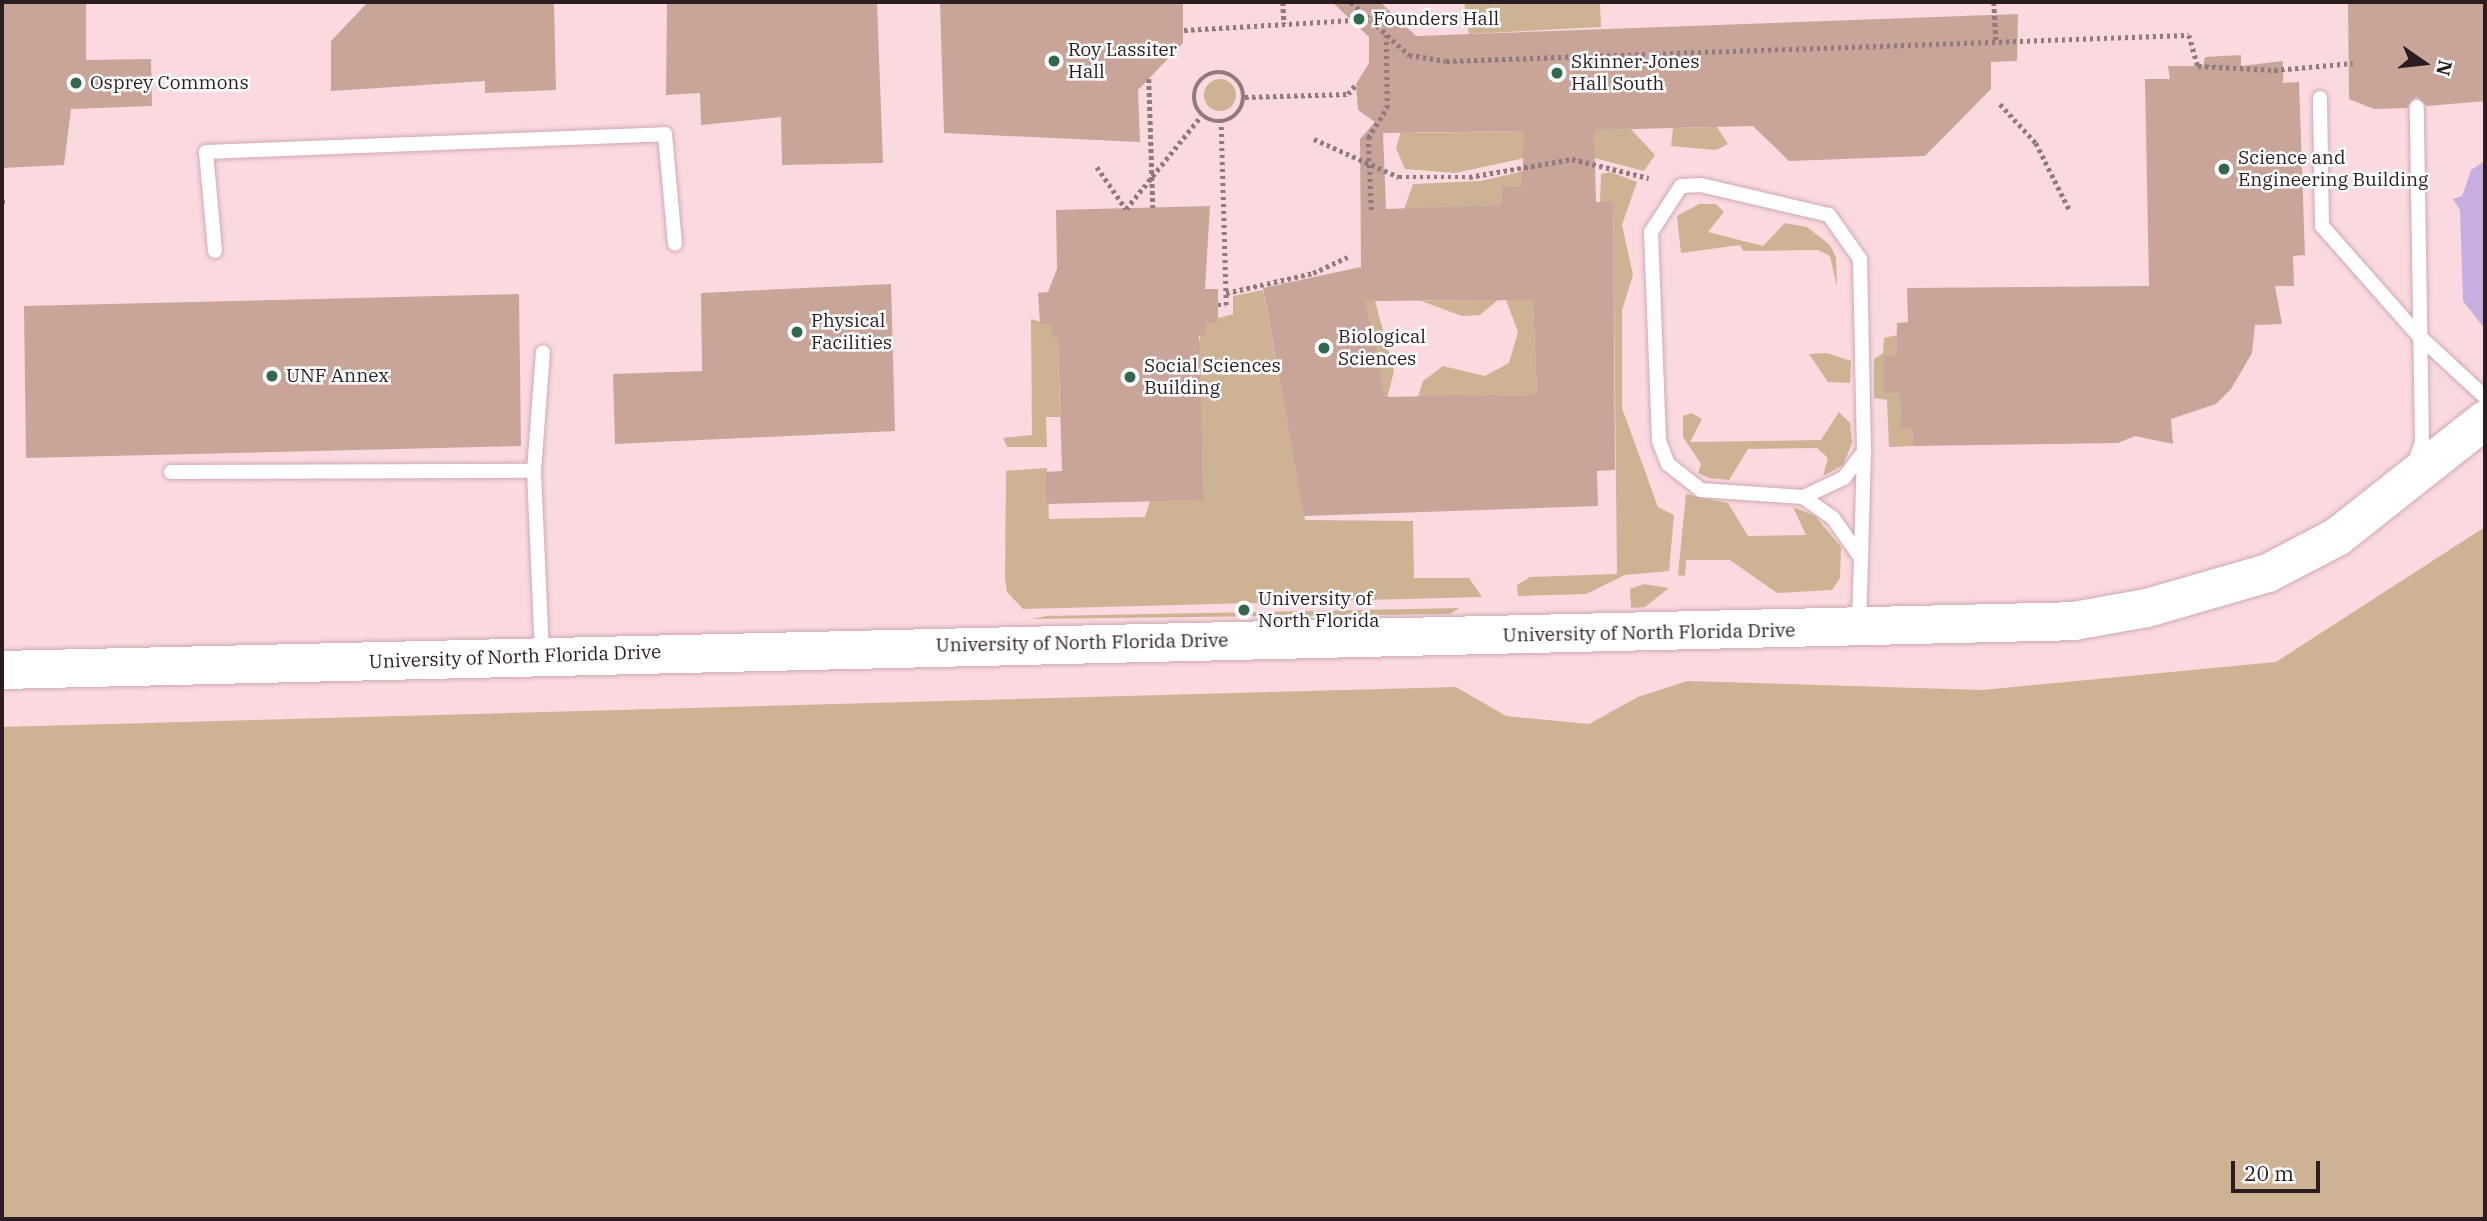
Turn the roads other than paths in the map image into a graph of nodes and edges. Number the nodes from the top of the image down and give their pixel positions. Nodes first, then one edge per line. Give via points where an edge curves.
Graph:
1 (2320, 97) dead end
2 (2417, 107) dead end
3 (676, 244) dead end
4 (215, 251) dead end
5 (2419, 336) junction
6 (543, 352) dead end
7 (2485, 397) edge
8 (2485, 420) edge
9 (1864, 450) junction
10 (534, 471) junction
11 (171, 472) dead end
12 (2403, 490) junction
13 (1803, 497) junction
14 (1861, 558) junction
15 (1858, 628) junction
16 (542, 657) junction
17 (2, 670) edge

1 - 5 lane via 2322,226
2 - 5 lane
3 - 4 lane via 665,134 206,152
5 - 7 lane
5 - 12 lane via 2423,443
6 - 10 lane
8 - 12 street, University of North Florida Drive
9 - 13 lane via 1844,478
9 - 13 lane via 1860,259 1846,232 1829,215 1701,185 1681,186 1651,232 1659,441 1668,464 1701,490
9 - 14 lane
10 - 11 lane
10 - 16 lane
12 - 15 street, University of North Florida Drive via 2337,537 2268,573 2147,608 2074,621
13 - 14 lane via 1833,518
14 - 15 lane
15 - 16 street, University of North Florida Drive
16 - 17 street, University of North Florida Drive

